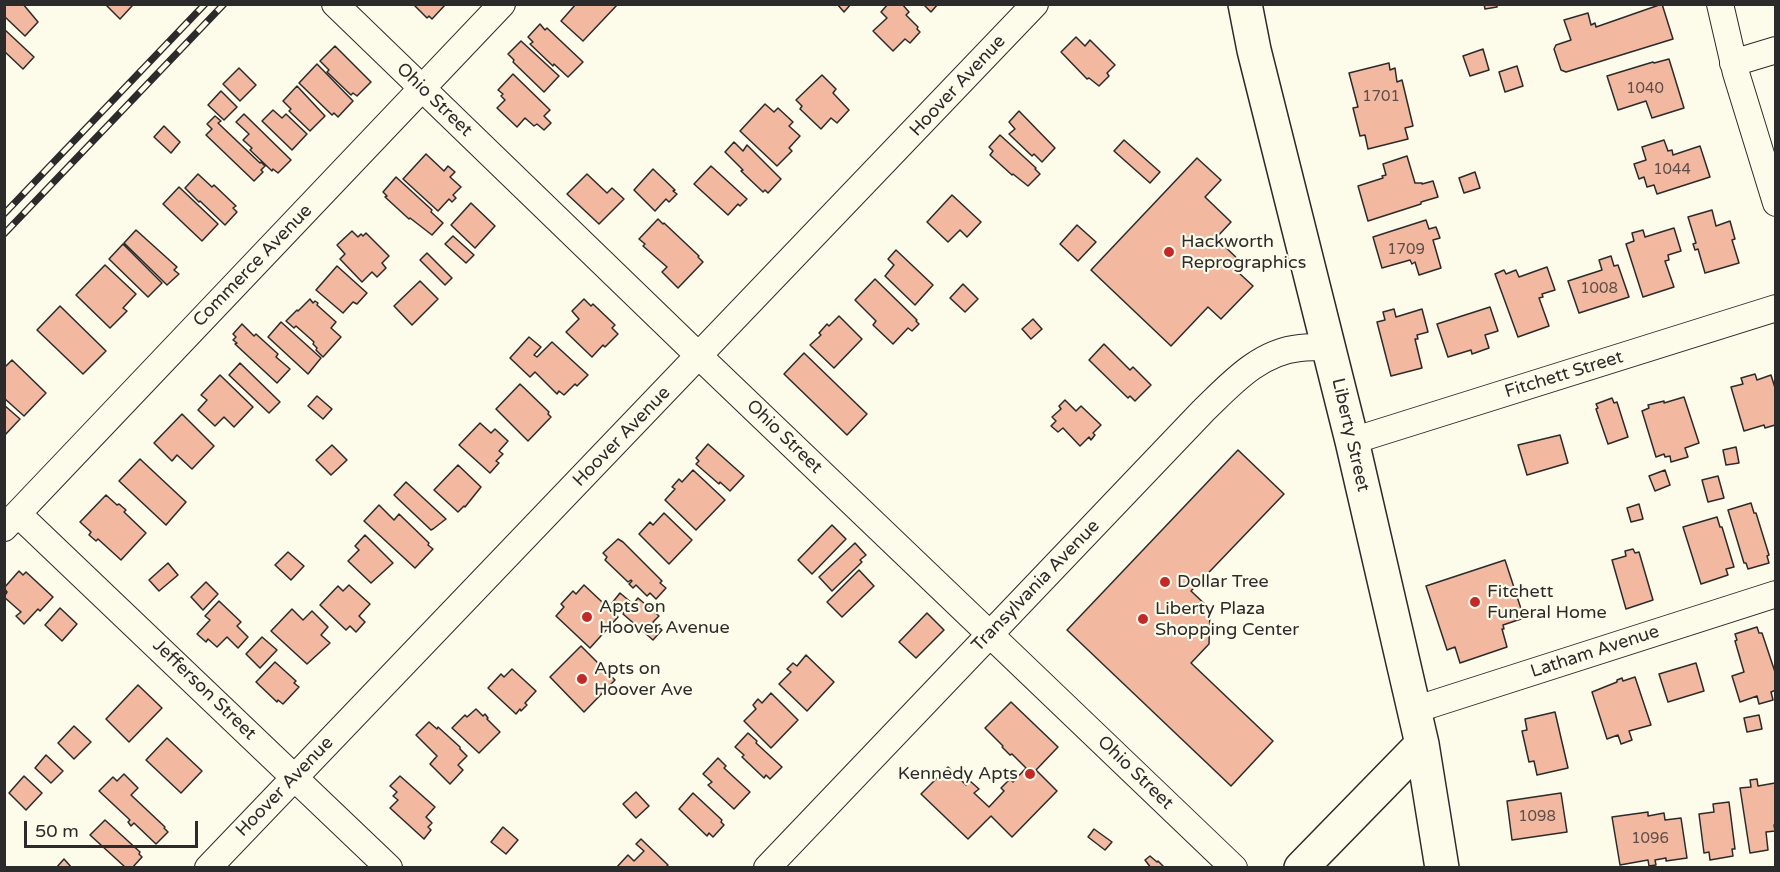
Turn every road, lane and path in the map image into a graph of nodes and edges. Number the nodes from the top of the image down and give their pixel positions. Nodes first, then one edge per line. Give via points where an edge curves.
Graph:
1 (335, 4) edge
2 (502, 4) edge
3 (1035, 4) edge
4 (1245, 4) edge
5 (1720, 4) edge
6 (1776, 50) edge
7 (1733, 63) junction
8 (422, 89) junction
9 (1776, 203) edge
10 (1776, 308) edge
11 (1329, 347) junction
12 (699, 356) junction
13 (1352, 441) junction
14 (11, 521) edge
15 (1776, 594) edge
16 (991, 634) junction
17 (1414, 710) junction
18 (1422, 744) junction
19 (295, 777) junction
20 (208, 867) edge
21 (389, 867) edge
22 (767, 867) edge
23 (1234, 867) edge
24 (1301, 867) edge
25 (1442, 867) edge

1 - 8 street, Ohio Street
2 - 8 street, Commerce Avenue
3 - 12 street, Hoover Avenue
4 - 11 main road, Liberty Street
5 - 7 street
6 - 7 street
7 - 9 street
8 - 12 street, Ohio Street
8 - 14 street, Commerce Avenue
10 - 13 street, Fitchett Street
11 - 13 main road, Liberty Street
11 - 16 street, Transylvania Avenue via 1299,348 1276,355 1240,376
12 - 16 street, Ohio Street
12 - 19 street, Hoover Avenue
13 - 17 main road, Liberty Street
14 - 19 street, Jefferson Street
15 - 17 street, Latham Avenue
16 - 22 street, Transylvania Avenue
16 - 23 street, Ohio Street
17 - 18 main road, Liberty Street
18 - 24 main road
18 - 25 main road, Liberty Street
19 - 20 street, Hoover Avenue
19 - 21 street, Jefferson Street

